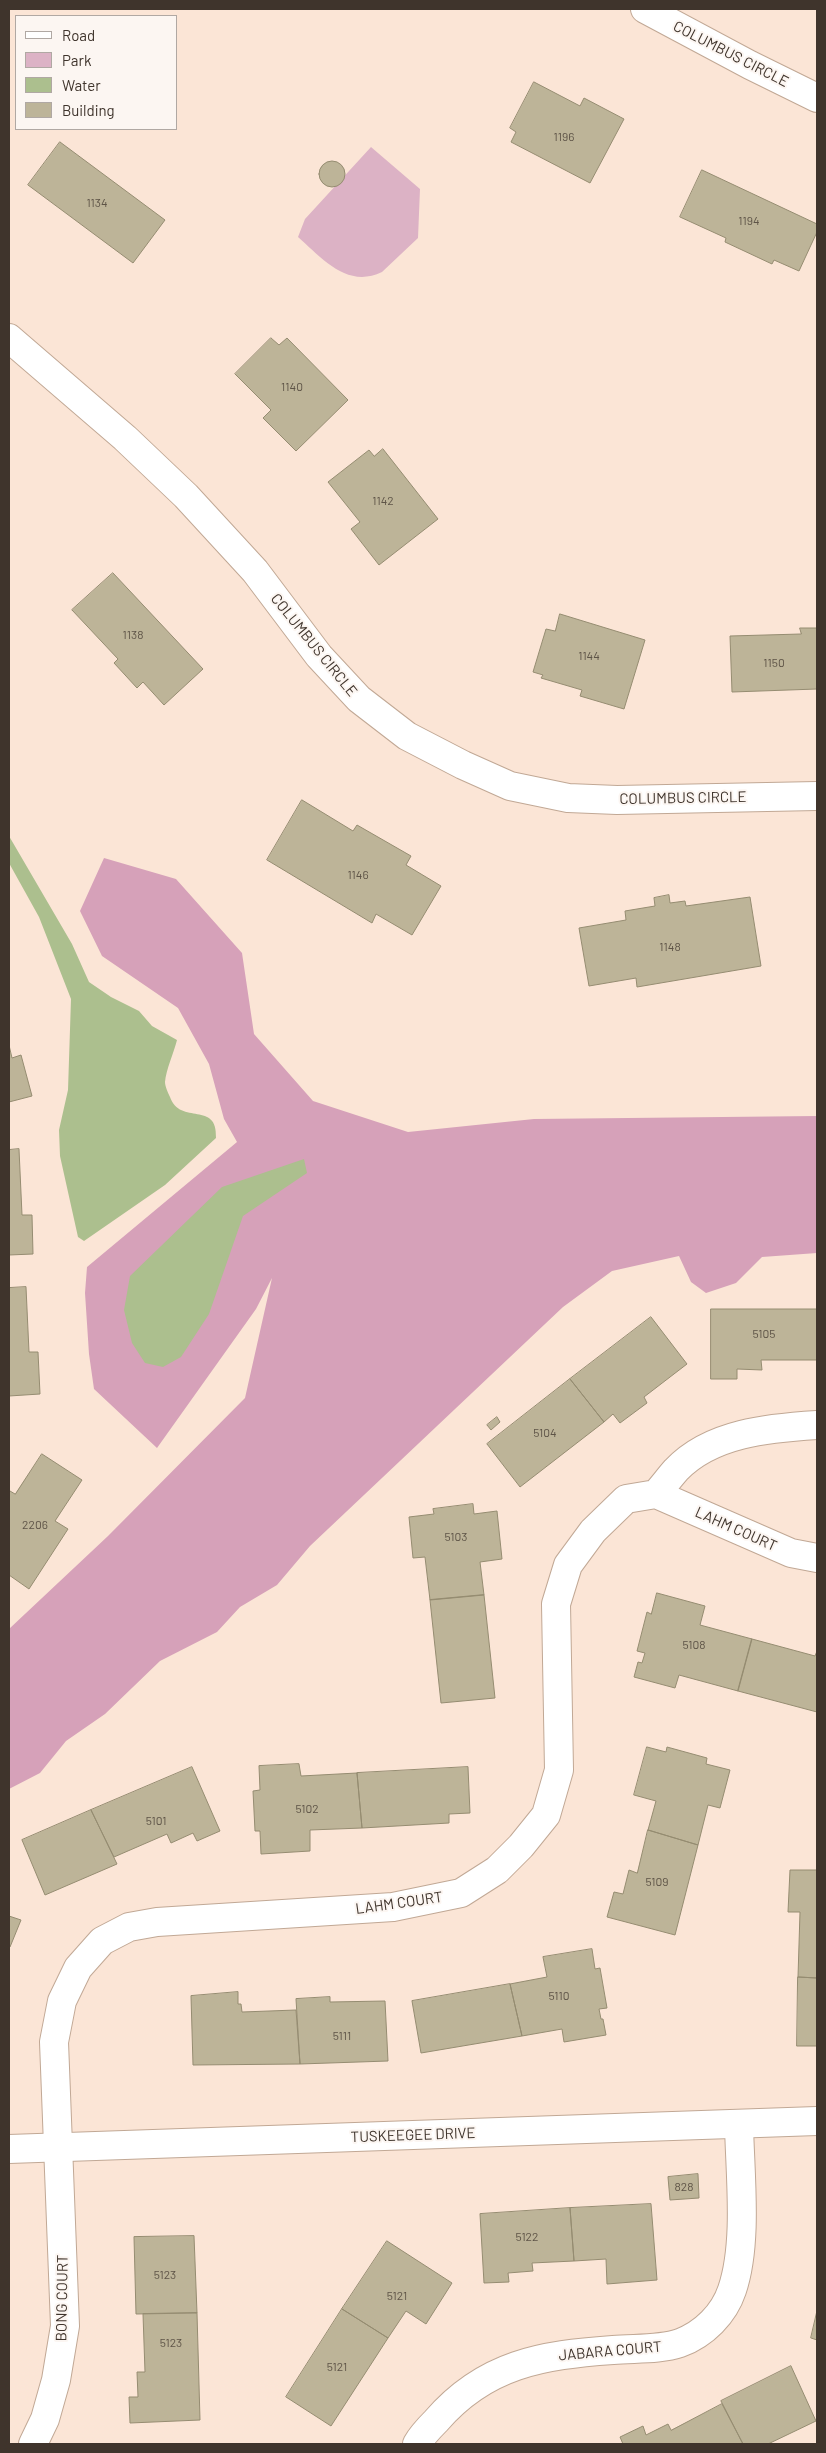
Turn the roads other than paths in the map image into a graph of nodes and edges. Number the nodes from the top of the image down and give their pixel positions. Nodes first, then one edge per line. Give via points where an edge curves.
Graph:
1 (645, 9) edge
2 (817, 98) edge
3 (9, 338) edge
4 (817, 796) edge
5 (817, 1426) edge
6 (656, 1494) junction
7 (817, 1558) edge
8 (817, 2121) edge
9 (739, 2125) junction
10 (59, 2146) junction
11 (9, 2149) edge
12 (33, 2444) edge
13 (417, 2444) edge

1 - 2 street, COLUMBUS CIRCLE
3 - 4 street, COLUMBUS CIRCLE via 126,438 186,496 255,571 319,656 359,700 407,736 510,786 568,798
5 - 6 street via 751,1432 722,1440 677,1469
6 - 7 street, LAHM COURT via 790,1553
6 - 10 street, LAHM COURT via 626,1499 593,1531 568,1565 556,1604 559,1770 546,1815 521,1846 498,1870 461,1893 429,1901 374,1908 157,1922 129,1927 102,1941 78,1968 62,2001 54,2042
8 - 9 street, TUSKEEGEE DRIVE
9 - 10 street, TUSKEEGEE DRIVE
9 - 13 street, JABARA COURT via 739,2266 720,2314 702,2330 680,2342 657,2348 566,2353 508,2367 466,2392 445,2410
10 - 11 street, TUSKEEGEE DRIVE
10 - 12 street, BONG COURT via 65,2326 56,2380

